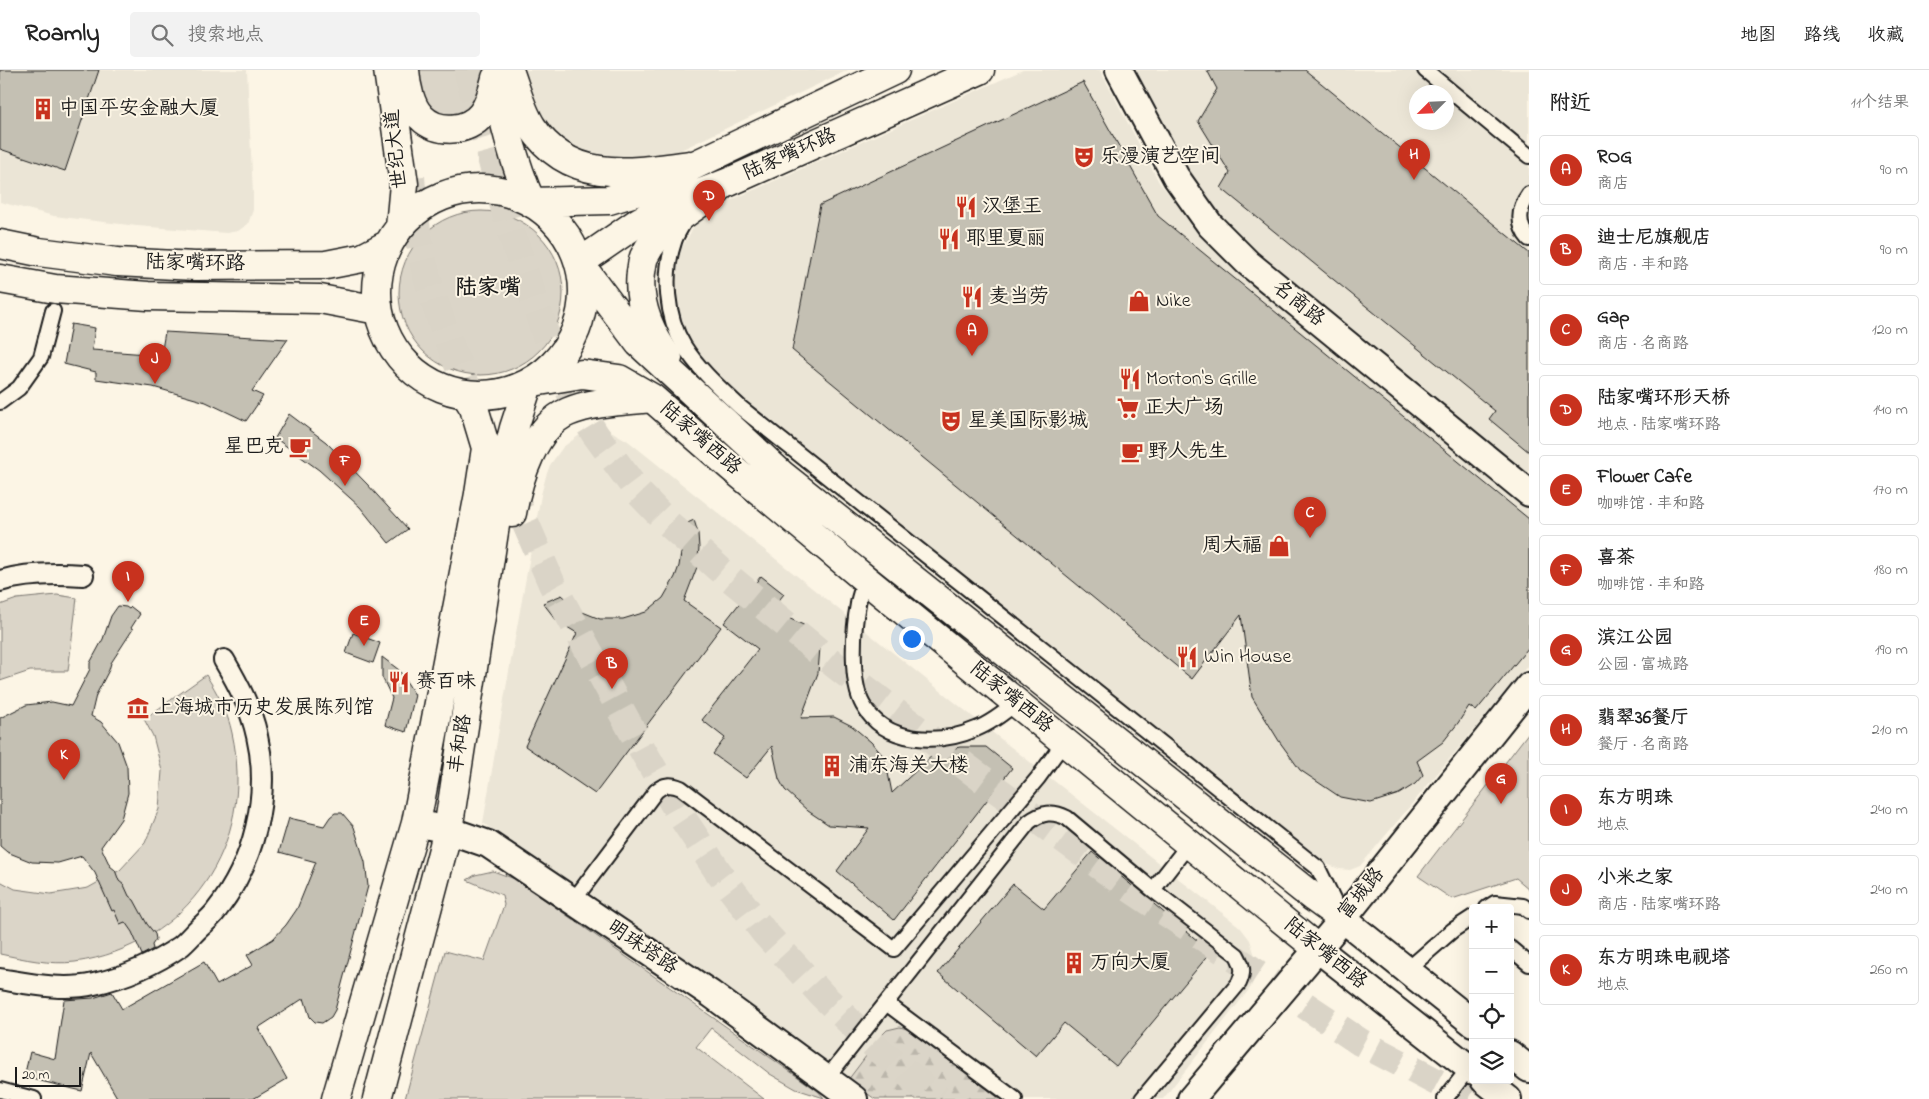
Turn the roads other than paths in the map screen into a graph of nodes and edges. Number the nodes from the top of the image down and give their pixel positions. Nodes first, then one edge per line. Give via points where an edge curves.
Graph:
1 (388, 70) edge
2 (405, 70) edge
3 (895, 70) edge
4 (980, 70) edge
5 (1119, 70) edge
6 (1425, 70) edge
7 (500, 73) edge
8 (1529, 156) edge
9 (698, 163) junction
10 (729, 182) junction
11 (1529, 194) edge
12 (530, 202) junction
13 (690, 212) junction
14 (394, 236) junction
15 (1529, 239) edge
16 (0, 244) edge
17 (579, 263) junction
18 (0, 279) edge
19 (378, 310) junction
20 (53, 311) dead end
21 (531, 383) junction
22 (466, 395) junction
23 (697, 397) junction
24 (652, 398) junction
25 (0, 402) edge
26 (799, 454) junction
27 (782, 475) junction
28 (1529, 493) edge
29 (83, 575) dead end
30 (865, 579) junction
31 (0, 581) edge
32 (484, 592) junction
33 (224, 660) dead end
34 (1529, 686) edge
35 (1017, 702) junction
36 (1064, 742) junction
37 (416, 823) junction
38 (448, 830) junction
39 (1189, 844) junction
40 (1153, 890) junction
41 (573, 902) junction
42 (1514, 905) edge
43 (1529, 911) edge
44 (1343, 919) junction
45 (1469, 920) edge
46 (1469, 925) edge
47 (1453, 930) junction
48 (1318, 949) junction
49 (1511, 949) edge
50 (1529, 964) edge
51 (1407, 970) junction
52 (0, 979) edge
53 (886, 1003) junction
54 (1469, 1020) edge
55 (1514, 1057) edge
56 (1469, 1068) edge
57 (1529, 1069) edge
58 (1469, 1078) edge
59 (826, 1079) junction
60 (1489, 1084) edge
61 (0, 1090) edge
62 (34, 1099) edge
63 (336, 1099) edge
64 (377, 1099) edge
65 (854, 1099) edge
66 (1015, 1099) edge
67 (1142, 1099) edge
68 (1191, 1099) edge
69 (1445, 1099) edge
70 (1508, 1099) edge

1 - 14 street, 世纪大道 via 404,184
2 - 7 street via 413,104 420,117 431,124 455,129 465,127 483,113
3 - 9 street, 陆家嘴环路
4 - 10 street, 陆家嘴环路
5 - 28 street, 名商路 via 1176,177 1210,225 1248,263
6 - 8 lane
7 - 9 street via 532,126 550,148 574,163 600,171 634,172
7 - 12 street via 501,109 515,165
9 - 12 street, 陆家嘴环路 via 642,190 609,200
10 - 13 street
10 - 17 street, 陆家嘴环路 via 670,205 640,221
11 - 15 lane via 1521,206 1520,218 1521,228
12 - 14 street via 504,191 475,189 446,194 421,207
12 - 17 street via 561,229
13 - 23 street via 654,243 644,258 640,284 644,312 658,343
13 - 26 lane via 674,242 666,277 672,317 684,346 727,395
14 - 16 street, 陆家嘴环路 via 362,258 326,265 195,266 117,262
14 - 19 street, 世纪大道 via 378,276
17 - 21 street via 584,301 576,333 558,361
17 - 23 street, 陆家嘴西路 via 640,343
18 - 19 street, 陆家嘴环路 via 55,289 148,296 320,299
19 - 22 street, 世纪大道 via 389,341 409,368 436,386
20 - 25 lane via 41,357 18,388
21 - 22 street, 世纪大道 via 498,395
21 - 24 street, 陆家嘴西路 via 582,374 619,379
21 - 32 street, 丰和路 via 504,467
22 - 37 street, 丰和路 via 474,408 486,448
23 - 27 street, 陆家嘴西路
24 - 30 street, 陆家嘴西路
24 - 32 street via 596,404 567,412 548,426 530,451 517,493 501,576
26 - 27 lane
26 - 44 lane via 1318,868
27 - 44 street, 陆家嘴西路
29 - 31 street via 48,573
30 - 35 street, 陆家嘴西路
30 - 35 lane via 855,633 855,680 863,705 878,723 898,734 923,739 947,737 977,729
32 - 38 street, 丰和路
33 - 52 street via 250,710 258,737 262,777 255,834 242,871 216,912 181,946 130,973 93,984 45,987
34 - 44 street, 富城路
35 - 36 street, 陆家嘴西路
36 - 39 street, 陆家嘴西路
36 - 41 lane via 1038,778 894,949 674,785 661,786 656,791
37 - 38 street, 明珠塔路
37 - 63 street, 丰和路
38 - 41 street, 明珠塔路 via 488,844
38 - 64 street, 丰和路
39 - 40 lane
39 - 48 street, 陆家嘴西路
40 - 53 lane via 1067,818 1058,814 1038,815
40 - 67 lane via 1234,952 1242,965 1243,975
41 - 59 street, 明珠塔路 via 711,994
42 - 43 lane
44 - 48 street, 富城路
44 - 51 street, 陆家嘴西路
45 - 47 lane
46 - 47 lane
47 - 51 lane
48 - 56 street, 陆家嘴西路
48 - 68 street, 富城路
49 - 50 lane
51 - 54 street, 陆家嘴西路
53 - 59 lane
53 - 66 lane
55 - 57 street
58 - 69 lane
59 - 65 street, 明珠塔路
60 - 70 street, 陆家嘴西路
61 - 62 lane

